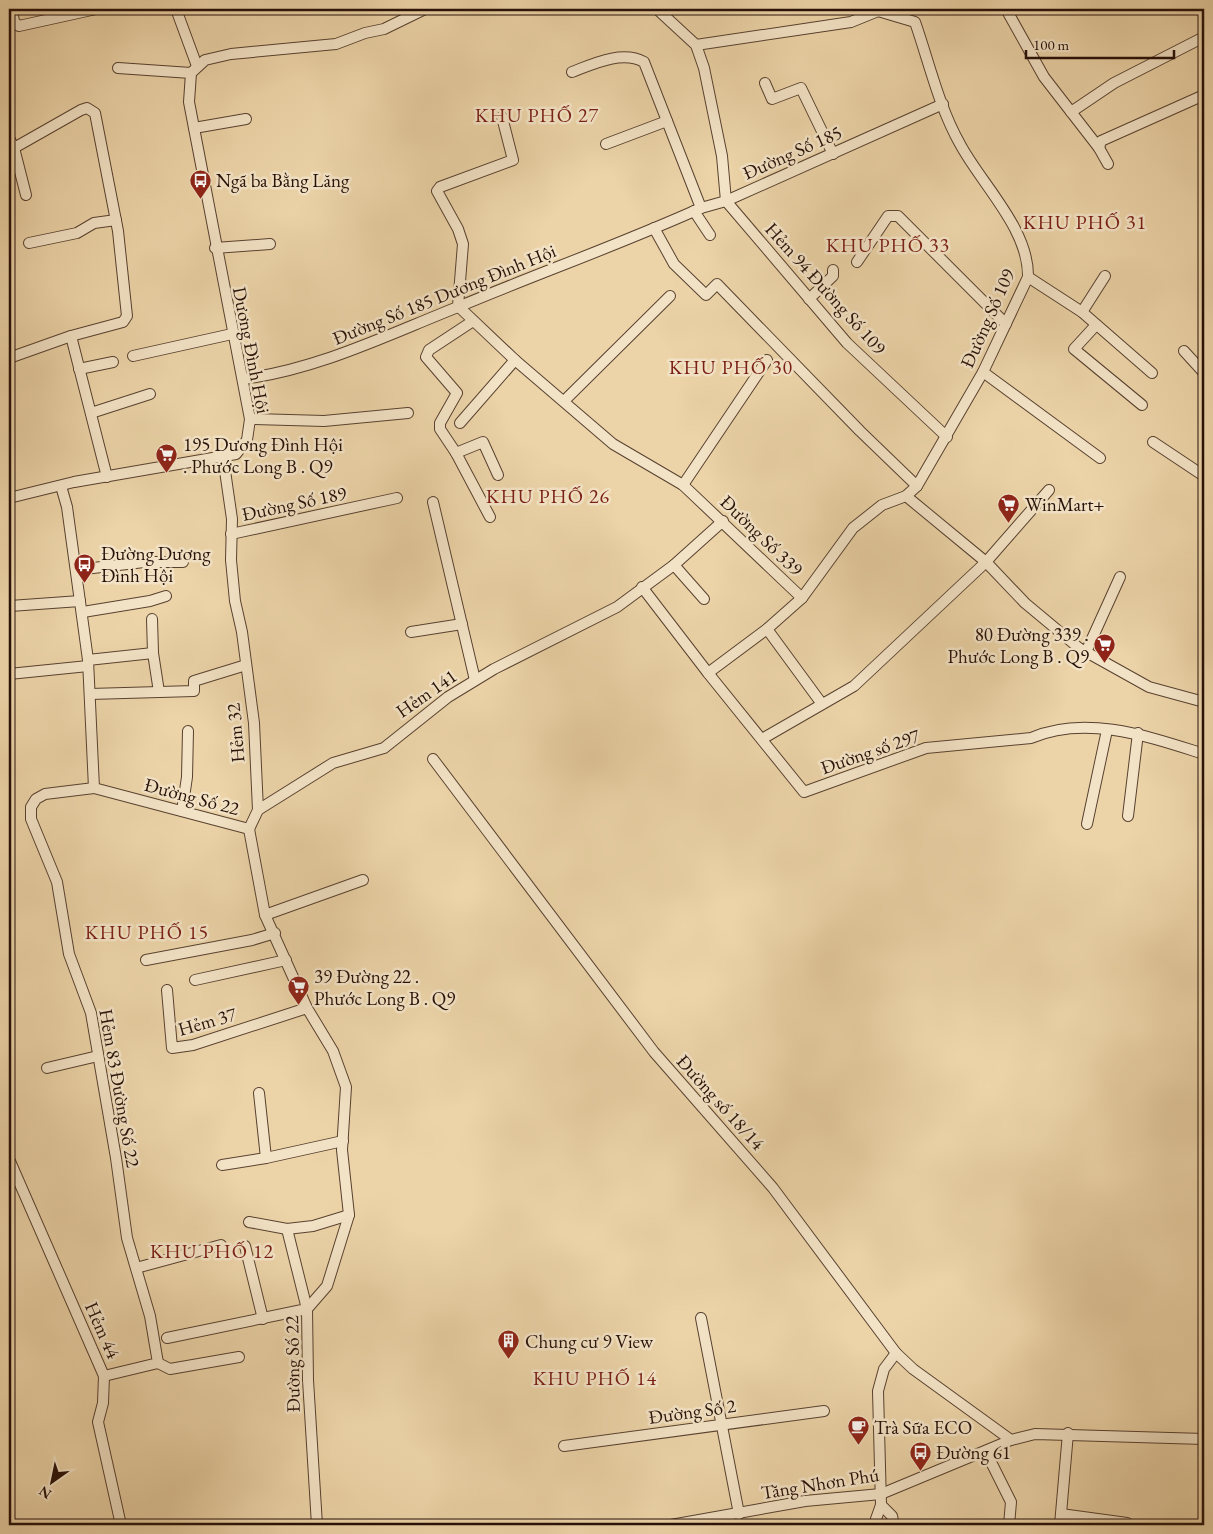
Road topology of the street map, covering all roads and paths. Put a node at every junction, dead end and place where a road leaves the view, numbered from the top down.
1 (12, 9) edge
2 (96, 9) edge
3 (176, 9) edge
4 (425, 9) edge
5 (657, 9) edge
6 (1006, 9) edge
7 (877, 10) edge
8 (1204, 37) edge
9 (696, 45) junction
10 (118, 68) dead end
11 (194, 70) junction
12 (572, 72) dead end
13 (765, 83) dead end
14 (1204, 95) edge
15 (943, 104) junction
16 (1071, 112) junction
17 (502, 117) dead end
18 (246, 120) dead end
19 (667, 122) junction
20 (194, 128) junction
21 (9, 138) edge
22 (606, 144) dead end
23 (14, 148) junction
24 (1099, 148) junction
25 (833, 154) junction
26 (1108, 164) dead end
27 (26, 194) dead end
28 (726, 201) junction
29 (697, 210) junction
30 (116, 220) junction
31 (654, 228) junction
32 (710, 235) dead end
33 (29, 243) dead end
34 (270, 244) dead end
35 (215, 248) junction
36 (857, 262) dead end
37 (833, 270) dead end
38 (1105, 276) dead end
39 (1028, 277) junction
40 (670, 296) dead end
41 (809, 299) junction
42 (458, 306) junction
43 (1082, 312) junction
44 (472, 321) junction
45 (1006, 324) junction
46 (1096, 325) junction
47 (232, 334) junction
48 (71, 336) junction
49 (1184, 350) dead end
50 (133, 356) dead end
51 (9, 358) edge
52 (516, 360) junction
53 (767, 360) dead end
54 (113, 362) dead end
55 (79, 369) junction
56 (983, 372) junction
57 (1152, 373) dead end
58 (1204, 374) edge
59 (242, 379) junction
60 (150, 394) dead end
61 (564, 401) junction
62 (1142, 405) dead end
63 (91, 413) junction
64 (408, 413) dead end
65 (250, 419) junction
66 (460, 423) dead end
67 (947, 436) junction
68 (1153, 442) dead end
69 (456, 453) junction
70 (223, 457) junction
71 (1100, 458) dead end
72 (498, 475) dead end
73 (1204, 476) edge
74 (108, 477) junction
75 (683, 485) junction
76 (61, 486) junction
77 (918, 486) junction
78 (1049, 490) dead end
79 (906, 496) junction
80 (9, 498) edge
81 (397, 498) dead end
82 (433, 502) dead end
83 (490, 517) dead end
84 (723, 521) junction
85 (231, 534) junction
86 (183, 562) dead end
87 (986, 562) junction
88 (674, 565) junction
89 (76, 570) junction
90 (1120, 576) dead end
91 (642, 587) junction
92 (166, 596) dead end
93 (802, 598) junction
94 (704, 599) dead end
95 (80, 601) junction
96 (10, 606) edge
97 (83, 612) junction
98 (152, 619) dead end
99 (462, 624) junction
100 (767, 629) junction
101 (242, 632) joint
102 (411, 632) dead end
103 (1086, 652) junction
104 (153, 653) junction
105 (88, 663) junction
106 (246, 665) junction
107 (708, 673) junction
108 (9, 674) edge
109 (476, 680) junction
110 (159, 692) junction
111 (90, 694) junction
112 (1204, 702) edge
113 (822, 704) junction
114 (1107, 730) junction
115 (188, 731) dead end
116 (1138, 733) junction
117 (762, 739) junction
118 (1204, 754) edge
119 (433, 759) dead end
120 (94, 788) junction
121 (258, 810) junction
122 (182, 811) junction
123 (1128, 816) dead end
124 (1087, 824) dead end
125 (249, 829) junction
126 (363, 880) dead end
127 (265, 915) junction
128 (274, 933) junction
129 (146, 960) dead end
130 (286, 960) junction
131 (195, 980) dead end
132 (166, 990) dead end
133 (307, 1008) junction
134 (98, 1056) junction
135 (47, 1068) dead end
136 (259, 1093) dead end
137 (343, 1141) junction
138 (266, 1158) junction
139 (9, 1159) edge
140 (222, 1165) dead end
141 (349, 1215) junction
142 (249, 1222) dead end
143 (287, 1229) junction
144 (221, 1245) dead end
145 (245, 1246) dead end
146 (136, 1268) junction
147 (307, 1309) junction
148 (263, 1318) junction
149 (700, 1318) dead end
150 (167, 1338) dead end
151 (896, 1353) junction
152 (239, 1357) dead end
153 (158, 1363) junction
154 (104, 1376) junction
155 (824, 1411) dead end
156 (722, 1425) junction
157 (1068, 1433) junction
158 (1204, 1439) edge
159 (1011, 1440) junction
160 (564, 1446) dead end
161 (986, 1452) junction
162 (881, 1494) junction
163 (881, 1505) junction
164 (739, 1514) junction
165 (1061, 1514) junction
166 (1127, 1523) dead end
167 (121, 1525) edge
168 (317, 1525) edge
169 (671, 1525) edge
170 (877, 1525) edge
171 (894, 1525) edge
172 (1009, 1525) edge
173 (1060, 1525) edge

1 - 2 street
3 - 11 street
4 - 11 street
5 - 9 street
6 - 16 street
7 - 9 street
7 - 15 street, Đường Số 109
8 - 16 street
9 - 28 street
10 - 11 street
11 - 20 street
12 - 19 street
13 - 25 street
14 - 24 street
15 - 25 street, Đường Số 185
15 - 39 street, Đường Số 109
16 - 24 street
17 - 42 street
18 - 20 street
19 - 22 street
19 - 29 street
20 - 35 street, Dương Đình Hội
21 - 23 street
23 - 27 street
23 - 30 street
24 - 26 street
25 - 28 street, Đường Số 185
28 - 29 street, Đường Số 185
28 - 41 street, Hẻm 94 Đường Số 109
29 - 31 street, Đường Số 185
29 - 32 street
30 - 33 street
30 - 48 street
31 - 42 street, Đường Số 185 Dương Đình Hội
31 - 77 street
34 - 35 street
35 - 47 street, Dương Đình Hội
36 - 45 street
37 - 41 street
38 - 43 street
39 - 43 street
39 - 45 street, Đường Số 109
40 - 61 street
41 - 67 street, Hẻm 94 Đường Số 109
42 - 44 street, Đường Số 339
42 - 59 street, Đường Số 185 Dương Đình Hội
43 - 46 street
44 - 52 street, Đường Số 339
44 - 69 street
45 - 56 street, Đường Số 109
46 - 57 street
46 - 62 street
47 - 50 street
47 - 59 street, Dương Đình Hội
48 - 51 street
48 - 55 street
49 - 58 street
52 - 61 street, Đường Số 339
52 - 66 street
53 - 75 street
54 - 55 street
55 - 63 street
56 - 67 street, Đường Số 109
56 - 71 street
59 - 65 street, Dương Đình Hội
60 - 63 street
61 - 75 street, Đường Số 339
63 - 74 street
64 - 65 street
65 - 70 street, Dương Đình Hội
67 - 77 street, Đường Số 109
68 - 73 street
69 - 72 street
69 - 83 street
70 - 74 street, Dương Đình Hội
70 - 85 street, Đường Số 189
74 - 76 street, Dương Đình Hội
75 - 84 street, Đường Số 339
76 - 80 street, Dương Đình Hội
76 - 89 street
77 - 79 street, Đường Số 109
78 - 87 street
79 - 87 street
79 - 93 street, Đường Số 339
81 - 85 street, Đường Số 189
82 - 99 street
84 - 88 street, Hẻm 141
84 - 93 street, Đường Số 339
85 - 101 street, Đường Số 189
86 - 89 street
87 - 103 street
87 - 113 street
88 - 91 street, Hẻm 141
88 - 94 street
89 - 95 street
90 - 103 street
91 - 107 street, Đường số 297
91 - 109 street, Hẻm 141
92 - 97 street
93 - 100 street
95 - 96 street
95 - 97 street
97 - 105 street
98 - 104 street
99 - 102 street
99 - 109 street
100 - 107 street
100 - 113 street
101 - 106 street, Hẻm 32
103 - 112 street
104 - 105 street
104 - 110 street
105 - 108 street
105 - 111 street
106 - 110 street
106 - 121 street, Hẻm 32
107 - 117 street, Đường số 297
109 - 121 street, Hẻm 141
110 - 111 street
111 - 120 street
113 - 117 street
114 - 116 street, Đường số 297
114 - 117 street, Đường số 297
114 - 124 street
115 - 122 street
116 - 118 street, Đường số 297
116 - 123 street
119 - 151 street, Đường số 18/14
120 - 122 street, Đường Số 22
120 - 134 street, Hẻm 83 Đường Số 22
121 - 125 street, Hẻm 32
122 - 125 street, Đường Số 22
125 - 127 street, Đường Số 22
126 - 127 street
127 - 128 street, Đường Số 22
128 - 129 street
128 - 130 street, Đường Số 22
130 - 131 street
130 - 133 street, Đường Số 22
132 - 133 street, Hẻm 37
133 - 137 street, Đường Số 22
134 - 135 street
134 - 146 street, Hẻm 83 Đường Số 22
136 - 138 street
137 - 138 street
137 - 141 street, Đường Số 22
138 - 140 street
139 - 154 street, Hẻm 44
141 - 143 street
141 - 147 street, Đường Số 22
142 - 143 street
143 - 147 street
144 - 146 street
145 - 148 street
146 - 153 street, Hẻm 83 Đường Số 22
147 - 148 street
147 - 168 street, Đường Số 22
148 - 150 street
149 - 156 street
151 - 159 street, Đường số 18/14
151 - 162 street
152 - 153 street
153 - 154 street
154 - 167 street, Hẻm 44
155 - 156 street, Đường Số 2
156 - 160 street, Đường Số 2
156 - 164 street
157 - 158 street, Tăng Nhơn Phú
157 - 159 street, Tăng Nhơn Phú
157 - 165 street
159 - 161 street, Tăng Nhơn Phú
161 - 162 street, Tăng Nhơn Phú
161 - 172 street
162 - 163 street
162 - 164 street, Tăng Nhơn Phú
163 - 170 street
163 - 171 street
164 - 169 street, Tăng Nhơn Phú
165 - 166 street
165 - 173 street

